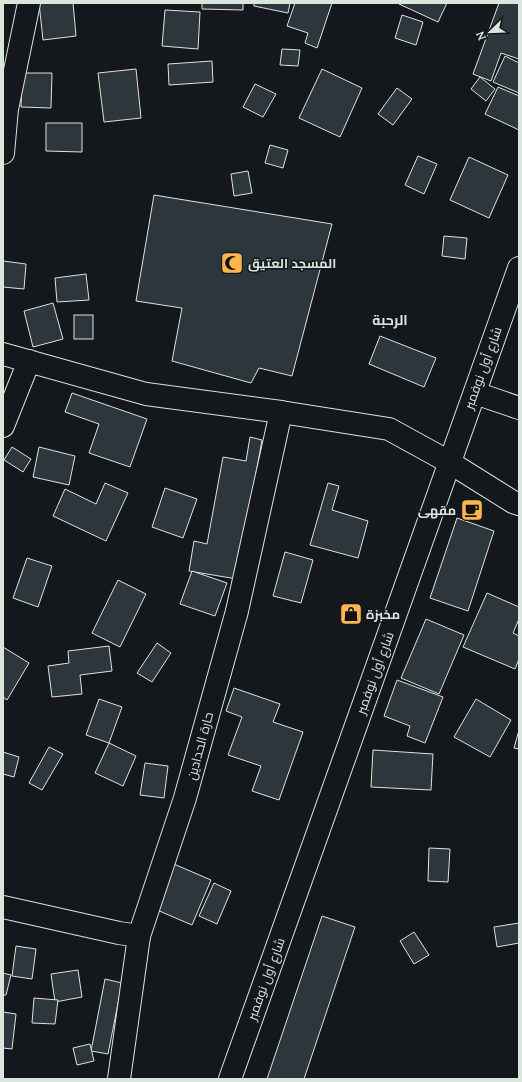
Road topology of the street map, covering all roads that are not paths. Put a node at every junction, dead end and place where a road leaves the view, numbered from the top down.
1 (29, 3) edge
2 (3, 153) edge
3 (518, 271) edge
4 (3, 354) edge
5 (29, 361) junction
6 (475, 393) junction
7 (519, 408) edge
8 (281, 412) junction
9 (3, 426) edge
10 (449, 462) junction
11 (519, 504) edge
12 (3, 907) edge
13 (139, 936) junction
14 (120, 1079) edge
15 (230, 1079) edge

1 - 2 street
3 - 6 street, شارع أول نوفمبر
4 - 5 street
5 - 8 street
5 - 9 street
6 - 7 street
6 - 10 street, شارع أول نوفمبر
8 - 10 street
8 - 13 street, حارة الحدادين
10 - 11 street
10 - 15 street, شارع أول نوفمبر
12 - 13 street
13 - 14 street, حارة الحدادين

